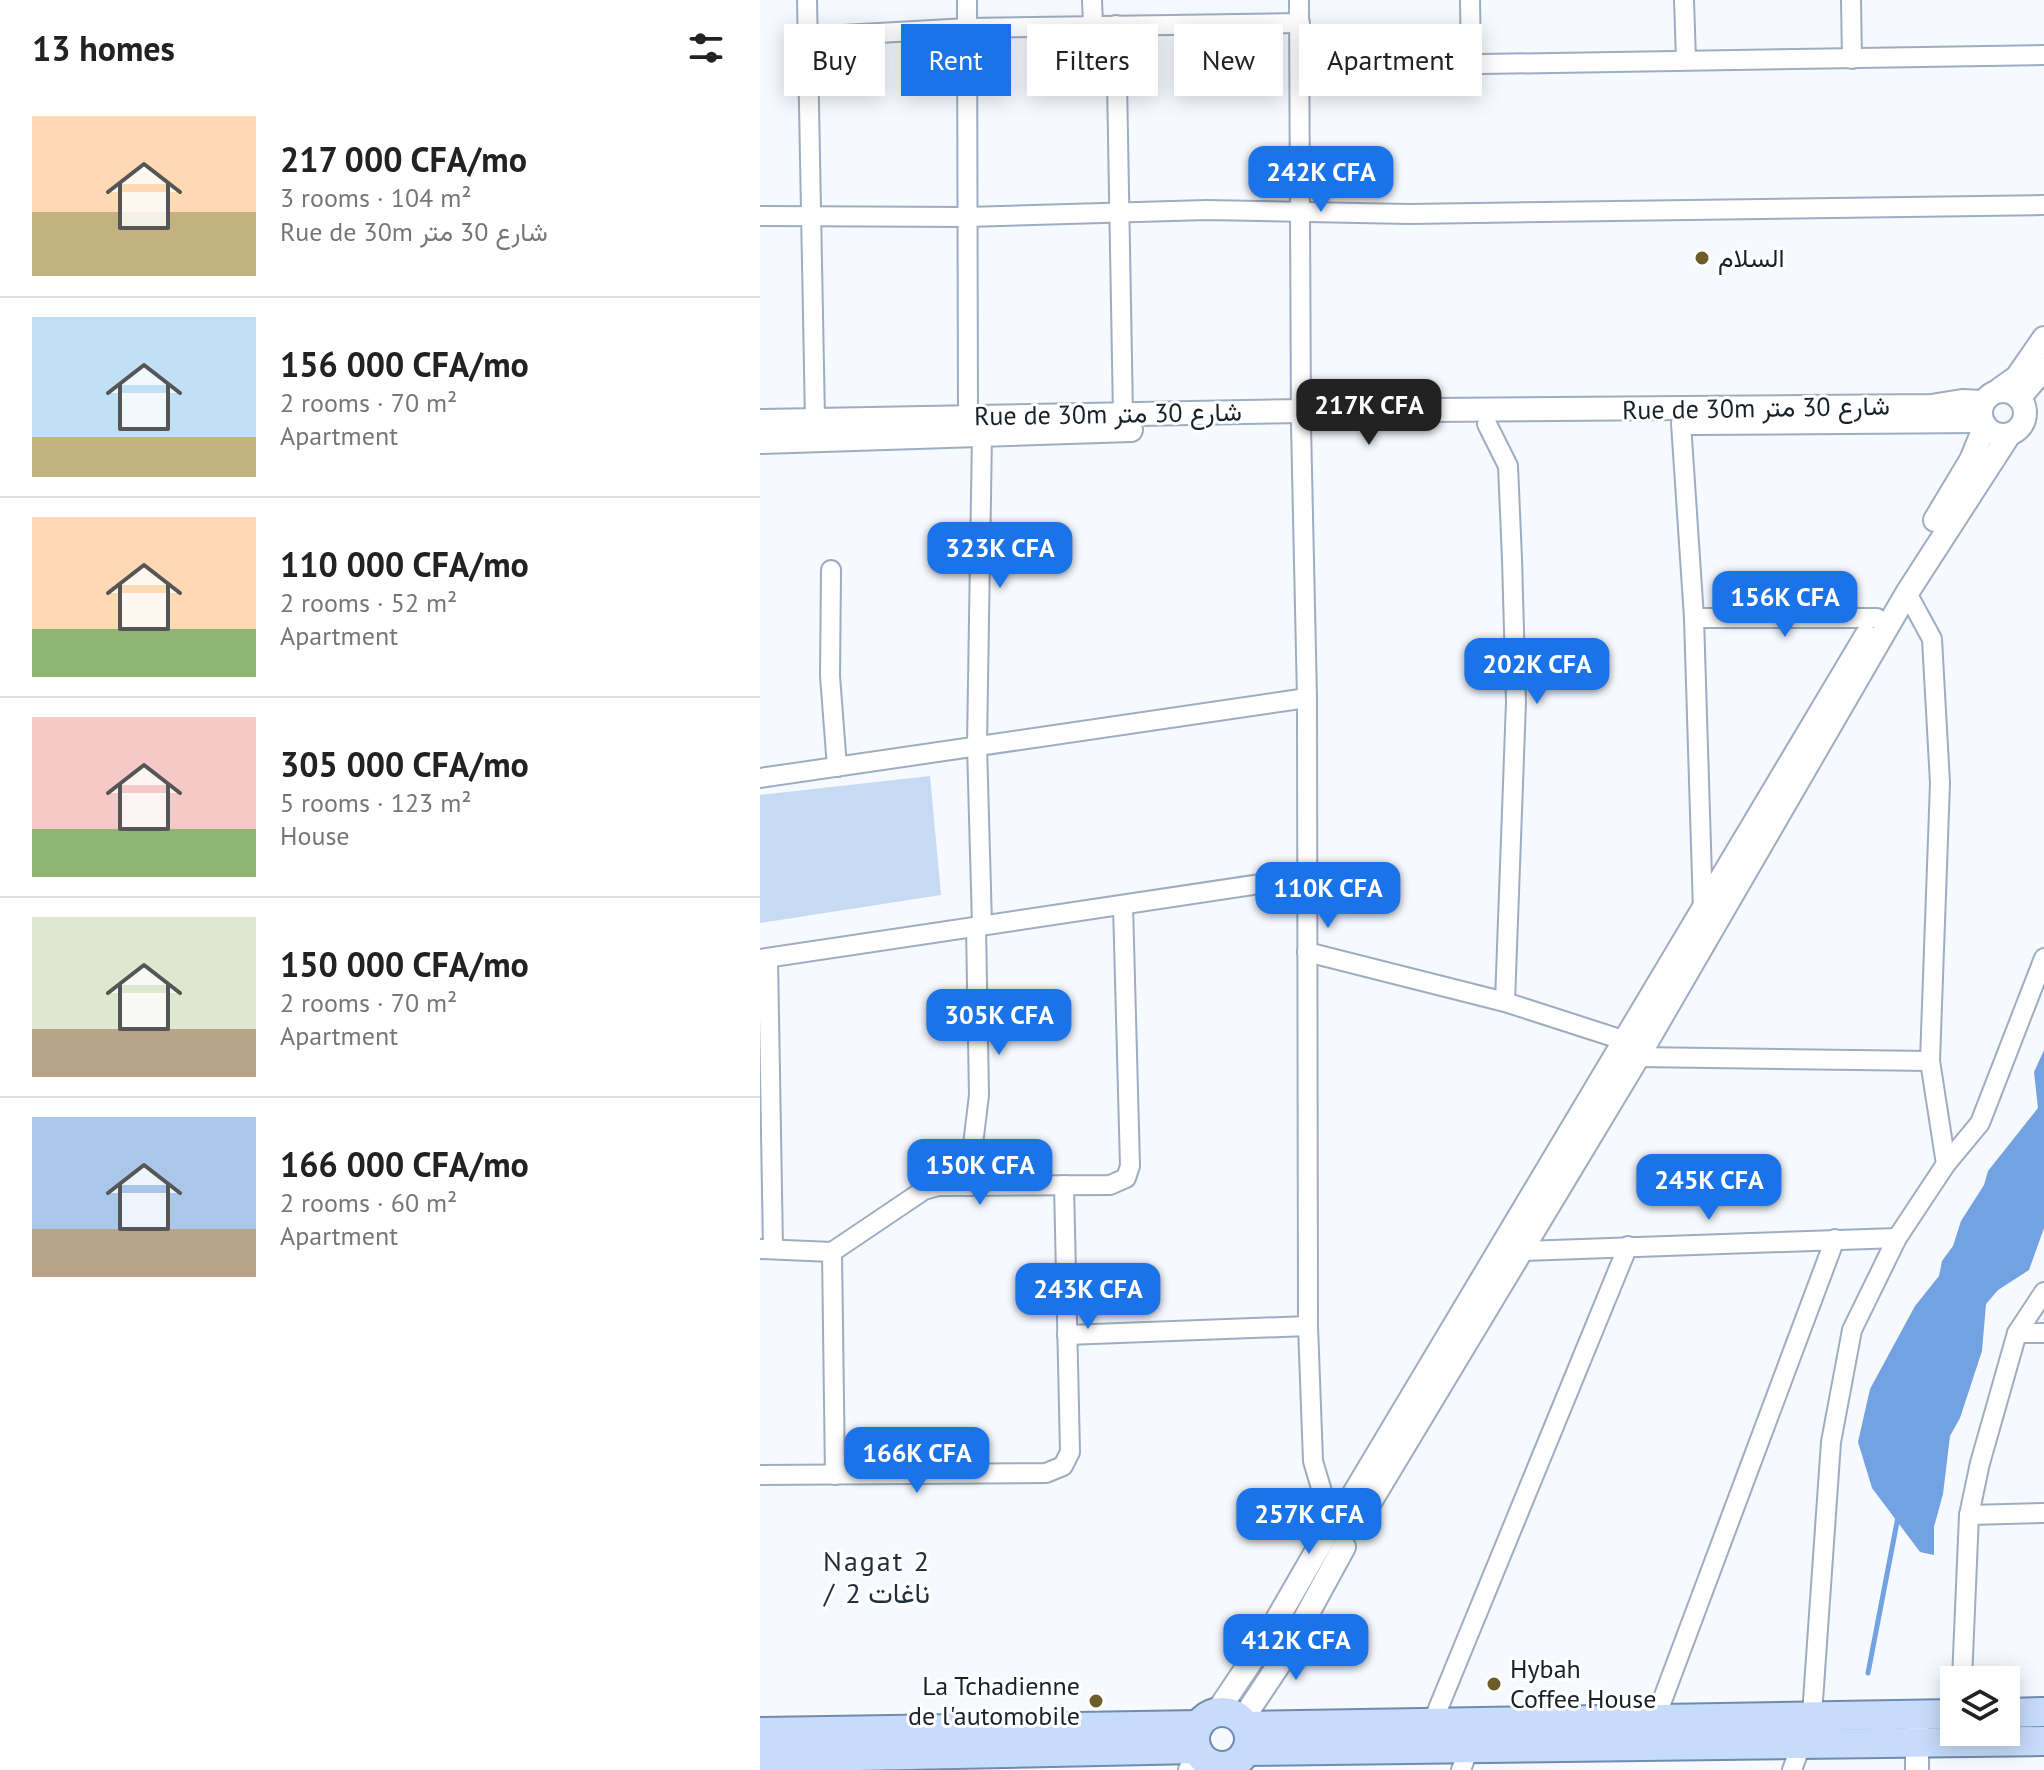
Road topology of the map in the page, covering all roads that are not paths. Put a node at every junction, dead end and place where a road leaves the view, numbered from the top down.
1 (807, 0) edge
2 (967, 0) edge
3 (1092, 0) edge
4 (1299, 0) edge
5 (1470, 0) edge
6 (1684, 0) edge
7 (1851, 0) edge
8 (1300, 23) joint
9 (807, 24) edge
10 (968, 24) edge
11 (1093, 24) edge
12 (1470, 24) edge
13 (1158, 25) edge
14 (2044, 55) edge
15 (1852, 59) junction
16 (1686, 60) junction
17 (1482, 64) edge
18 (809, 96) edge
19 (968, 96) edge
20 (1117, 96) edge
21 (1300, 96) edge
22 (2044, 205) edge
23 (1300, 211) junction
24 (1118, 212) junction
25 (760, 216) edge
26 (813, 216) junction
27 (967, 217) junction
28 (2044, 338) edge
29 (2044, 369) edge
30 (2044, 401) edge
31 (2007, 412) edge
32 (1123, 415) junction
33 (1302, 418) junction
34 (815, 420) junction
35 (760, 421) edge
36 (1681, 423) junction
37 (1487, 424) junction
38 (975, 425) junction
39 (760, 442) edge
40 (831, 570) dead end
41 (1907, 593) junction
42 (1694, 618) junction
43 (1877, 618) junction
44 (1307, 698) junction
45 (977, 745) junction
46 (837, 767) junction
47 (760, 778) edge
48 (1307, 877) junction
49 (1123, 905) junction
50 (1703, 911) junction
51 (979, 926) junction
52 (1307, 952) junction
53 (764, 958) edge
54 (2044, 958) edge
55 (1505, 1002) junction
56 (1632, 1049) junction
57 (1930, 1061) junction
58 (1946, 1164) junction
59 (1064, 1185) junction
60 (968, 1186) junction
61 (1897, 1238) junction
62 (1835, 1239) junction
63 (1628, 1246) junction
64 (766, 1249) edge
65 (1522, 1251) junction
66 (832, 1252) junction
67 (2044, 1292) edge
68 (1308, 1326) junction
69 (2017, 1333) junction
70 (2044, 1333) edge
71 (1067, 1335) junction
72 (760, 1475) edge
73 (835, 1475) junction
74 (2044, 1513) edge
75 (1969, 1515) junction
76 (1343, 1517) junction
77 (1334, 1542) junction
78 (1963, 1666) edge
79 (2044, 1712) edge
80 (2020, 1713) edge
81 (1812, 1715) junction
82 (1656, 1717) junction
83 (1940, 1719) edge
84 (1433, 1721) junction
85 (1917, 1728) junction
86 (760, 1732) edge
87 (2044, 1741) edge
88 (1220, 1744) edge
89 (1803, 1744) junction
90 (760, 1758) edge
91 (1465, 1759) edge
92 (1792, 1770) edge
93 (1917, 1770) edge

1 - 9 street
2 - 10 street
3 - 11 street
4 - 8 street
5 - 12 street
6 - 16 street
7 - 15 street
8 - 13 street
14 - 15 street
15 - 16 street
16 - 17 street
18 - 26 street
19 - 27 street
20 - 24 street
21 - 23 street
22 - 23 street
23 - 24 street
23 - 33 street
24 - 27 street
24 - 32 street
25 - 26 street
26 - 27 street
26 - 34 street
27 - 38 street
28 - 31 street
29 - 31 street
30 - 31 street, Rue de 30m شارع 30 متر
31 - 33 street, Rue de 30m شارع 30 متر
31 - 36 street, Rue de 30m شارع 30 متر
31 - 41 street
31 - 43 street
32 - 33 street, Rue de 30m شارع 30 متر
32 - 38 street, Rue de 30m شارع 30 متر
33 - 37 street, Rue de 30m شارع 30 متر
33 - 38 street, Rue de 30m شارع 30 متر
33 - 44 street
34 - 35 street, Rue de 30m شارع 30 متر
34 - 38 street, Rue de 30m شارع 30 متر
36 - 37 street, Rue de 30m شارع 30 متر
36 - 42 street
37 - 55 street
38 - 39 street, Rue de 30m شارع 30 متر
38 - 45 street
40 - 46 street
41 - 56 street
41 - 57 street
42 - 43 street
42 - 50 street
43 - 50 street
44 - 45 street
44 - 48 street
45 - 46 street
45 - 51 street
46 - 47 street
48 - 49 street
48 - 52 street
49 - 51 street
49 - 59 street
50 - 56 street
51 - 53 street
51 - 60 street
52 - 55 street
52 - 68 street
53 - 64 street
54 - 58 street
55 - 56 street
56 - 57 street
56 - 65 street
56 - 76 street
57 - 58 street
58 - 61 street
59 - 60 street
59 - 71 street
60 - 66 street
61 - 62 street
61 - 81 street
62 - 63 street
62 - 82 street
63 - 65 street
63 - 84 street
64 - 66 street
65 - 76 street
66 - 73 street
67 - 69 street
68 - 71 street
68 - 76 street
69 - 70 street
69 - 75 street
71 - 73 street
72 - 73 street
74 - 75 street
75 - 78 street
76 - 77 street
76 - 77 street
77 - 88 street
79 - 80 main road
81 - 82 main road
81 - 85 main road
81 - 89 street
82 - 84 main road
83 - 85 main road
84 - 88 main road
85 - 87 main road
85 - 89 main road
85 - 93 street
86 - 88 main road
88 - 90 main road
88 - 91 main road
89 - 91 main road
89 - 92 street

